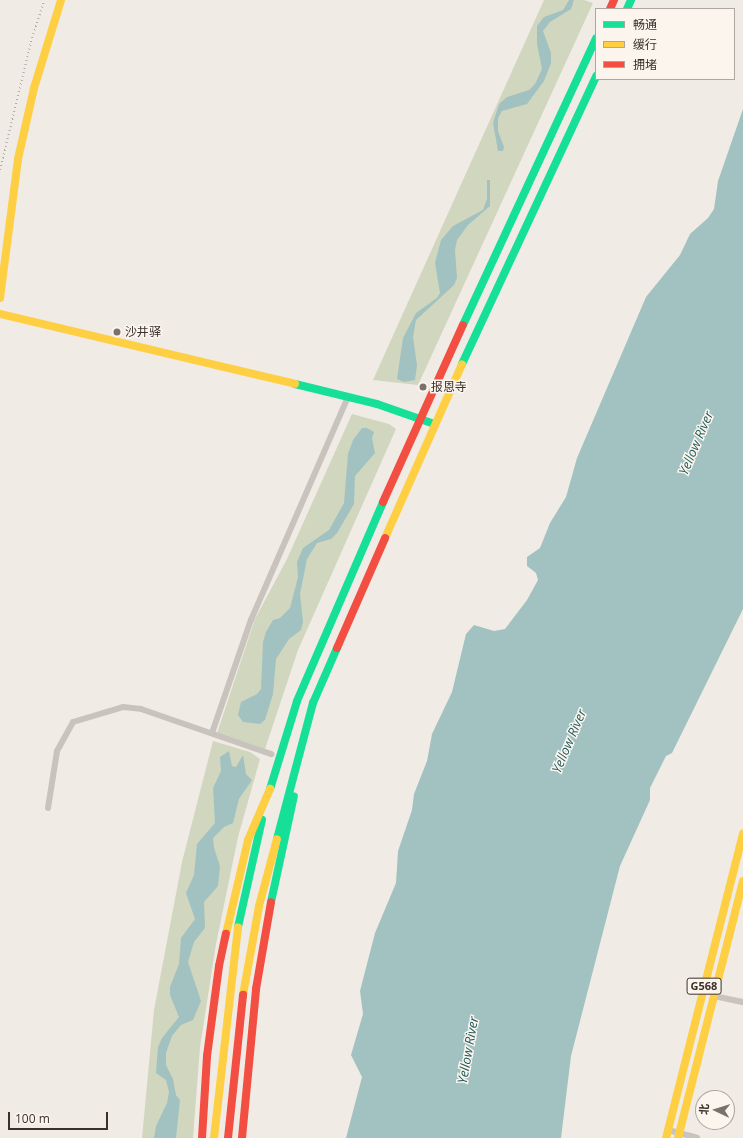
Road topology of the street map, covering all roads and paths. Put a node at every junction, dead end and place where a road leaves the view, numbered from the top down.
1 (60, 0) edge
2 (595, 40) edge
3 (595, 78) edge
4 (0, 298) edge
5 (0, 314) edge
6 (348, 397) junction
7 (420, 418) junction
8 (434, 424) junction
9 (212, 733) junction
10 (271, 754) dead end
11 (297, 760) junction
12 (266, 801) junction
13 (48, 808) dead end
14 (743, 834) edge
15 (743, 881) edge
16 (714, 996) junction
17 (743, 1002) edge
18 (667, 1134) edge
19 (678, 1136) edge
20 (202, 1138) edge
21 (214, 1138) edge
22 (228, 1138) edge
23 (242, 1138) edge
24 (697, 1138) edge

1 - 4 main road
2 - 7 main road
3 - 8 main road
5 - 6 main road
6 - 7 main road
6 - 9 street
7 - 8 main road
7 - 12 main road
8 - 11 main road
9 - 10 street
9 - 13 street
11 - 22 main road
11 - 23 main road
12 - 20 main road
12 - 21 main road
14 - 18 main road, G568
15 - 16 main road, G568
16 - 17 street
16 - 19 main road, G568
18 - 19 street
19 - 24 street

